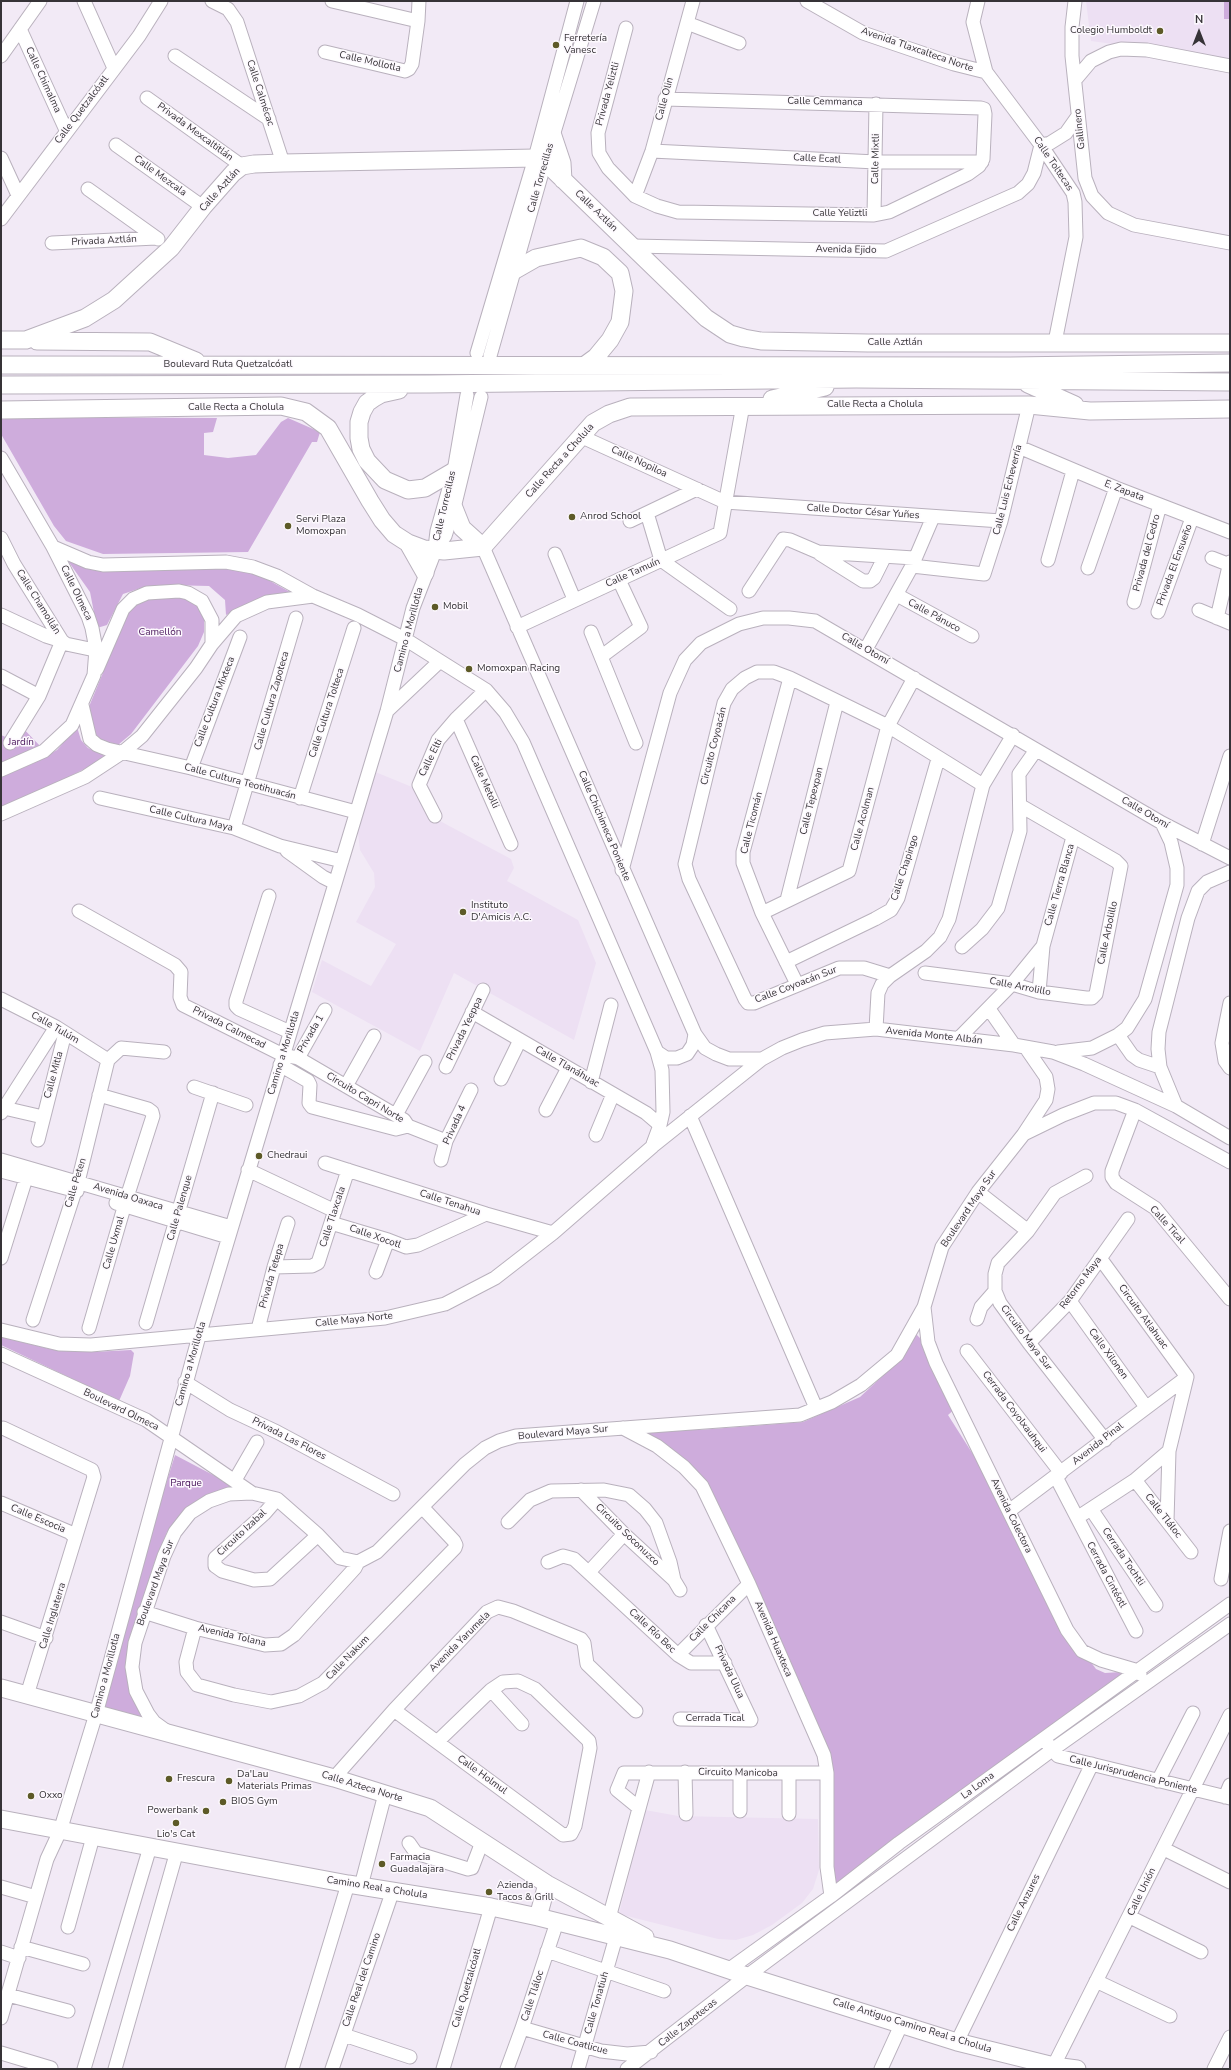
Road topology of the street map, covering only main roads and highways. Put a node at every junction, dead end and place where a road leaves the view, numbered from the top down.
1 (553, 136) road end
2 (563, 180) junction
3 (515, 270) road end
4 (1, 340) edge
5 (26, 340) junction
6 (868, 343) junction
7 (1199, 343) junction
8 (1230, 343) edge
9 (1230, 363) edge
10 (204, 364) junction
11 (1114, 364) junction
12 (1, 365) edge
13 (585, 365) junction
14 (1010, 366) junction
15 (856, 379) junction
16 (1020, 381) junction
17 (1230, 382) edge
18 (429, 384) junction
19 (1, 385) edge
20 (57, 385) junction
21 (743, 405) junction
22 (204, 408) junction
23 (1230, 409) edge
24 (1, 410) edge
25 (1090, 411) junction
26 (454, 471) road end
27 (454, 508) road end
28 (408, 542) junction
29 (483, 547) junction
30 (425, 573) road end
31 (1, 1688) edge
32 (1, 1819) edge
33 (547, 1884) junction
34 (538, 1917) junction
35 (670, 1950) junction
36 (747, 1976) joint
37 (1053, 2067) edge
38 (1077, 2069) edge

1 - 2 main road
2 - 5 main road, Calle Aztlán
2 - 6 main road, Calle Aztlán
3 - 13 main road
4 - 5 main road, Calle Aztlán
5 - 10 main road
6 - 7 main road, Calle Aztlán
6 - 14 main road
7 - 8 main road, Calle Aztlán
7 - 11 main road
9 - 11 main road
10 - 12 main road, Boulevard Ruta Quetzalcóatl
10 - 13 main road, Boulevard Ruta Quetzalcóatl
11 - 14 main road
13 - 14 main road
15 - 16 main road
15 - 18 main road
15 - 21 main road
16 - 17 main road
16 - 25 main road
18 - 20 main road
18 - 26 main road
19 - 20 main road
20 - 22 main road
21 - 25 main road, Calle Recta a Cholula
21 - 29 main road, Calle Recta a Cholula
22 - 24 main road, Calle Recta a Cholula
22 - 28 main road, Calle Recta a Cholula
23 - 25 main road, Calle Recta a Cholula
27 - 29 main road
28 - 29 main road, Calle Recta a Cholula
28 - 30 main road
31 - 33 main road, Calle Azteca Norte
32 - 34 main road, Camino Real a Cholula
33 - 34 main road
33 - 35 main road, Calle Azteca Norte
34 - 35 main road, Camino Real a Cholula
35 - 36 main road, Camino Real a Cholula
36 - 37 main road, Calle Antiguo Camino Real a Cholula
37 - 38 main road, Calle Antiguo Camino Real a Cholula

